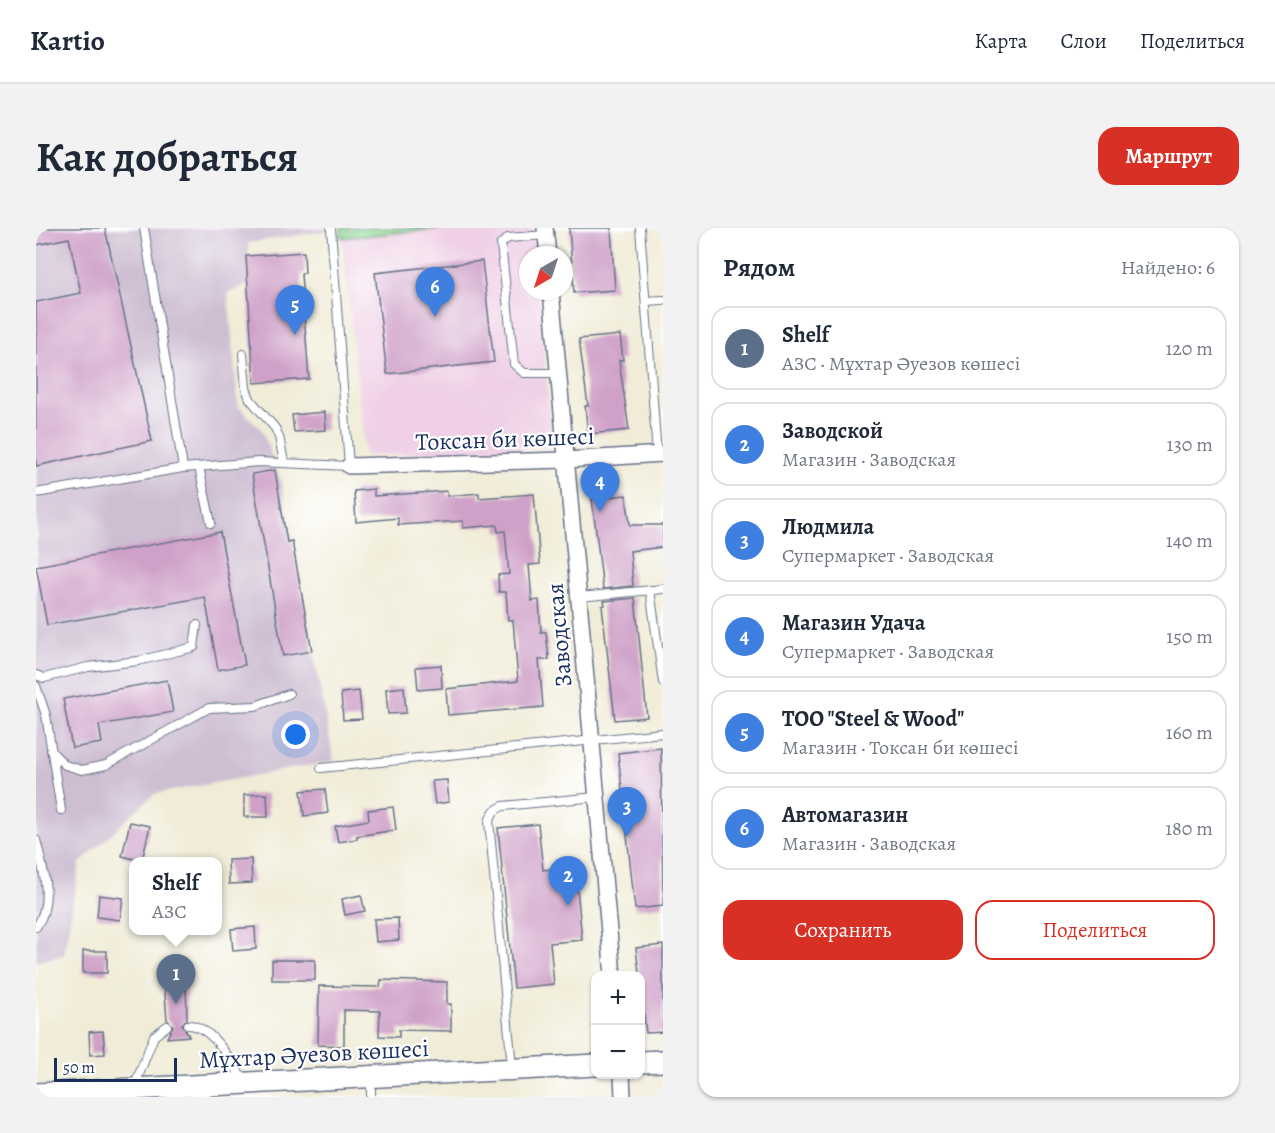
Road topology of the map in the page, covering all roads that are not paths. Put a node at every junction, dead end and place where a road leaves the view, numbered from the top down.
1 (144, 228) edge
2 (331, 228) edge
3 (640, 228) edge
4 (546, 231) edge
5 (547, 246) edge
6 (552, 300) edge
7 (663, 300) edge
8 (646, 301) junction
9 (243, 354) dead end
10 (558, 373) junction
11 (660, 454) edge
12 (566, 460) junction
13 (284, 462) junction
14 (349, 466) junction
15 (199, 467) junction
16 (183, 468) junction
17 (36, 493) edge
18 (211, 523) dead end
19 (663, 589) edge
20 (650, 590) junction
21 (579, 597) junction
22 (197, 625) dead end
23 (36, 675) edge
24 (663, 682) edge
25 (36, 686) edge
26 (289, 694) dead end
27 (663, 733) edge
28 (592, 740) junction
29 (51, 751) junction
30 (321, 768) dead end
31 (596, 797) junction
32 (61, 810) dead end
33 (36, 840) edge
34 (36, 927) edge
35 (614, 971) edge
36 (188, 1025) dead end
37 (167, 1026) dead end
38 (663, 1061) edge
39 (645, 1062) edge
40 (591, 1065) edge
41 (512, 1069) junction
42 (371, 1075) junction
43 (622, 1079) edge
44 (245, 1084) junction
45 (146, 1091) edge
46 (36, 1094) edge
47 (371, 1097) edge
48 (623, 1097) edge

1 - 16 lane
2 - 14 lane
3 - 8 lane
4 - 5 street
4 - 10 lane
6 - 10 street, Заводская
7 - 8 lane
8 - 11 lane
9 - 13 lane
10 - 12 street, Заводская
11 - 12 street, Токсан би көшесі
12 - 14 street, Токсан би көшесі
12 - 21 street, Заводская
13 - 14 lane
13 - 15 lane
15 - 16 lane
15 - 18 lane
16 - 17 lane
19 - 20 lane
20 - 21 lane
20 - 24 lane
21 - 28 street, Заводская
22 - 23 lane
25 - 29 lane
26 - 29 lane
27 - 28 lane
28 - 30 lane
28 - 31 street, Заводская
29 - 32 lane
31 - 35 street, Заводская
31 - 41 lane
33 - 34 lane
36 - 44 lane
37 - 45 lane
38 - 39 street
40 - 41 street, Мұхтар Әуезов көшесі
41 - 42 street, Мұхтар Әуезов көшесі
42 - 44 street, Мұхтар Әуезов көшесі
42 - 47 lane
43 - 48 street
44 - 45 street, Мұхтар Әуезов көшесі
45 - 46 street, Мұхтар Әуезов көшесі

